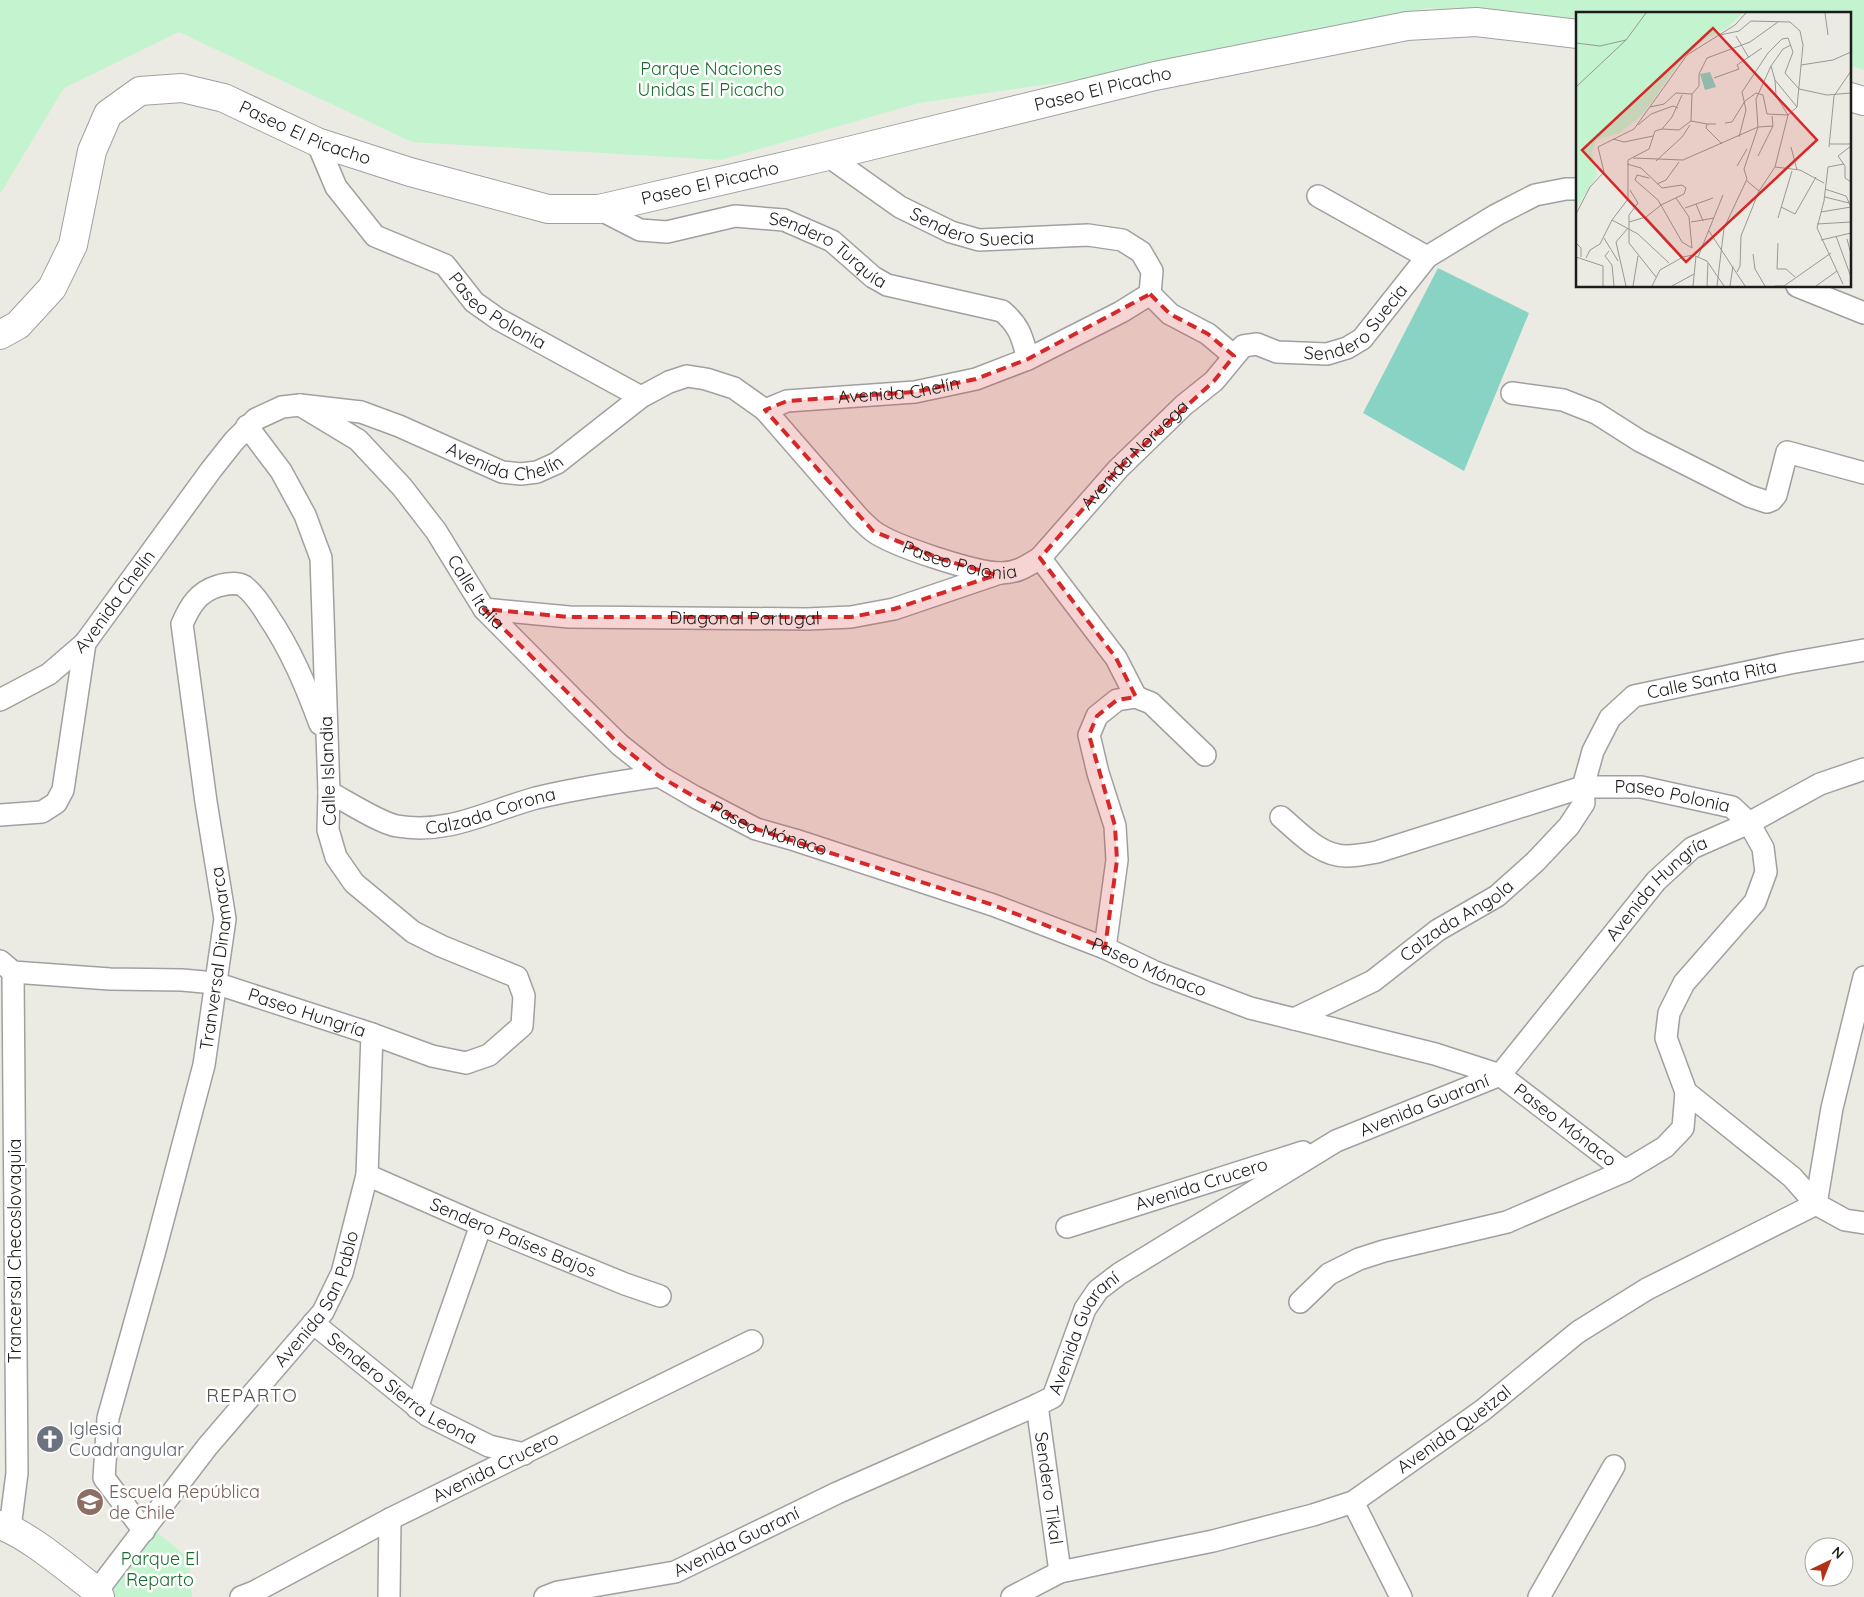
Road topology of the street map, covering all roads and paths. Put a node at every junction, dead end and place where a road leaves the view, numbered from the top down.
1 (1576, 34) edge
2 (317, 142) junction
3 (828, 156) junction
4 (1576, 189) edge
5 (1318, 196) dead end
6 (599, 209) junction
7 (1427, 257) junction
8 (1802, 288) edge
9 (1150, 294) junction
10 (1864, 313) edge
11 (0, 335) edge
12 (1234, 356) junction
13 (1028, 359) junction
14 (1512, 393) dead end
15 (641, 397) junction
16 (300, 405) junction
17 (765, 410) junction
18 (248, 426) junction
19 (1864, 473) edge
20 (1040, 558) junction
21 (1000, 573) junction
22 (484, 609) junction
23 (85, 643) junction
24 (1864, 650) edge
25 (1136, 697) junction
26 (0, 700) edge
27 (328, 745) junction
28 (1205, 754) dead end
29 (1864, 769) edge
30 (660, 776) junction
31 (1583, 787) junction
32 (329, 792) junction
33 (0, 815) edge
34 (1282, 817) dead end
35 (1748, 823) junction
36 (1105, 948) junction
37 (7, 967) edge
38 (1864, 978) edge
39 (215, 983) junction
40 (1294, 1019) junction
41 (372, 1034) junction
42 (466, 1063) joint
43 (1500, 1075) junction
44 (1686, 1092) junction
45 (1336, 1142) junction
46 (1625, 1171) junction
47 (367, 1175) junction
48 (1816, 1204) junction
49 (1864, 1222) edge
50 (481, 1225) junction
51 (1067, 1227) dead end
52 (660, 1296) dead end
53 (1300, 1302) dead end
54 (313, 1323) junction
55 (752, 1341) dead end
56 (1037, 1406) junction
57 (417, 1408) junction
58 (524, 1454) junction
59 (1614, 1466) dead end
60 (1353, 1502) junction
61 (390, 1518) junction
62 (5, 1527) edge
63 (144, 1531) junction
64 (1060, 1572) junction
65 (99, 1594) edge
66 (241, 1597) edge
67 (389, 1597) edge
68 (545, 1597) edge
69 (1012, 1597) edge
70 (1401, 1597) edge
71 (1538, 1597) edge

1 - 3 street, Paseo El Picacho
2 - 6 street, Paseo El Picacho
2 - 11 street, Paseo El Picacho
2 - 15 street, Paseo Polonia
3 - 6 street, Paseo El Picacho
3 - 9 street, Sendero Suecia
4 - 7 street, Sendero Suecia
5 - 7 street
6 - 13 street, Sendero Turquía
7 - 12 street, Sendero Suecia
8 - 10 street
9 - 12 street
9 - 13 street, Avenida Chelín
12 - 20 street, Avenida Noruega
13 - 17 street, Avenida Chelín
14 - 19 street
15 - 16 street, Avenida Chelín
15 - 17 street, Avenida Chelín
16 - 18 street, Avenida Chelín
16 - 22 street, Calle Italia
17 - 21 street, Paseo Polonia
18 - 23 street, Avenida Chelín
18 - 27 street, Calle Islandia
20 - 21 street, Paseo Polonia
20 - 25 street, Paseo Polonia
21 - 22 street, Diagonal Portugal
22 - 30 street, Calle Italia
23 - 26 street, Avenida Chelín
23 - 33 street
24 - 31 street, Calle Santa Rita
25 - 28 street
25 - 36 street
27 - 32 street, Calle Islandia
27 - 39 street, Tranversal Dinamarca
29 - 35 street, Avenida Hungría
30 - 32 street, Calzada Corona
30 - 36 street, Paseo Mónaco
31 - 34 street, Paseo Polonia
31 - 35 street, Paseo Polonia
31 - 40 street, Calzada Angola
32 - 42 street, Calle Islandia
35 - 43 street, Avenida Hungría
35 - 44 street, Paseo Polonia
36 - 40 street, Paseo Mónaco
37 - 39 street, Paseo Hungría
37 - 62 street, Trancersal Checoslovaquia
38 - 48 street
39 - 41 street, Paseo Hungría
39 - 63 street, Tranversal Dinamarca
40 - 43 street, Paseo Mónaco
41 - 42 street, Paseo Hungría
41 - 47 street, Avenida San Pablo
43 - 45 street, Avenida Guaraní
43 - 46 street, Paseo Mónaco
44 - 46 street
44 - 48 street
45 - 51 street, Avenida Crucero
45 - 56 street, Avenida Guaraní
46 - 53 street
47 - 50 street, Sendero Países Bajos
47 - 54 street, Avenida San Pablo
48 - 49 street
48 - 60 street, Avenida Quetzal
50 - 52 street, Sendero Países Bajos
50 - 57 street
54 - 57 street, Sendero Sierra Leona
54 - 63 street, Avenida San Pablo
55 - 58 street, Avenida Crucero
56 - 64 street, Sendero Tikal
56 - 68 street, Avenida Guaraní
57 - 58 street, Sendero Sierra Leona
58 - 61 street, Avenida Crucero
59 - 71 street
60 - 64 street, Avenida Quetzal
60 - 70 street
61 - 66 street, Avenida Crucero
61 - 67 street
62 - 65 street
63 - 65 street, Avenida San Pablo
64 - 69 street, Avenida Quetzal

